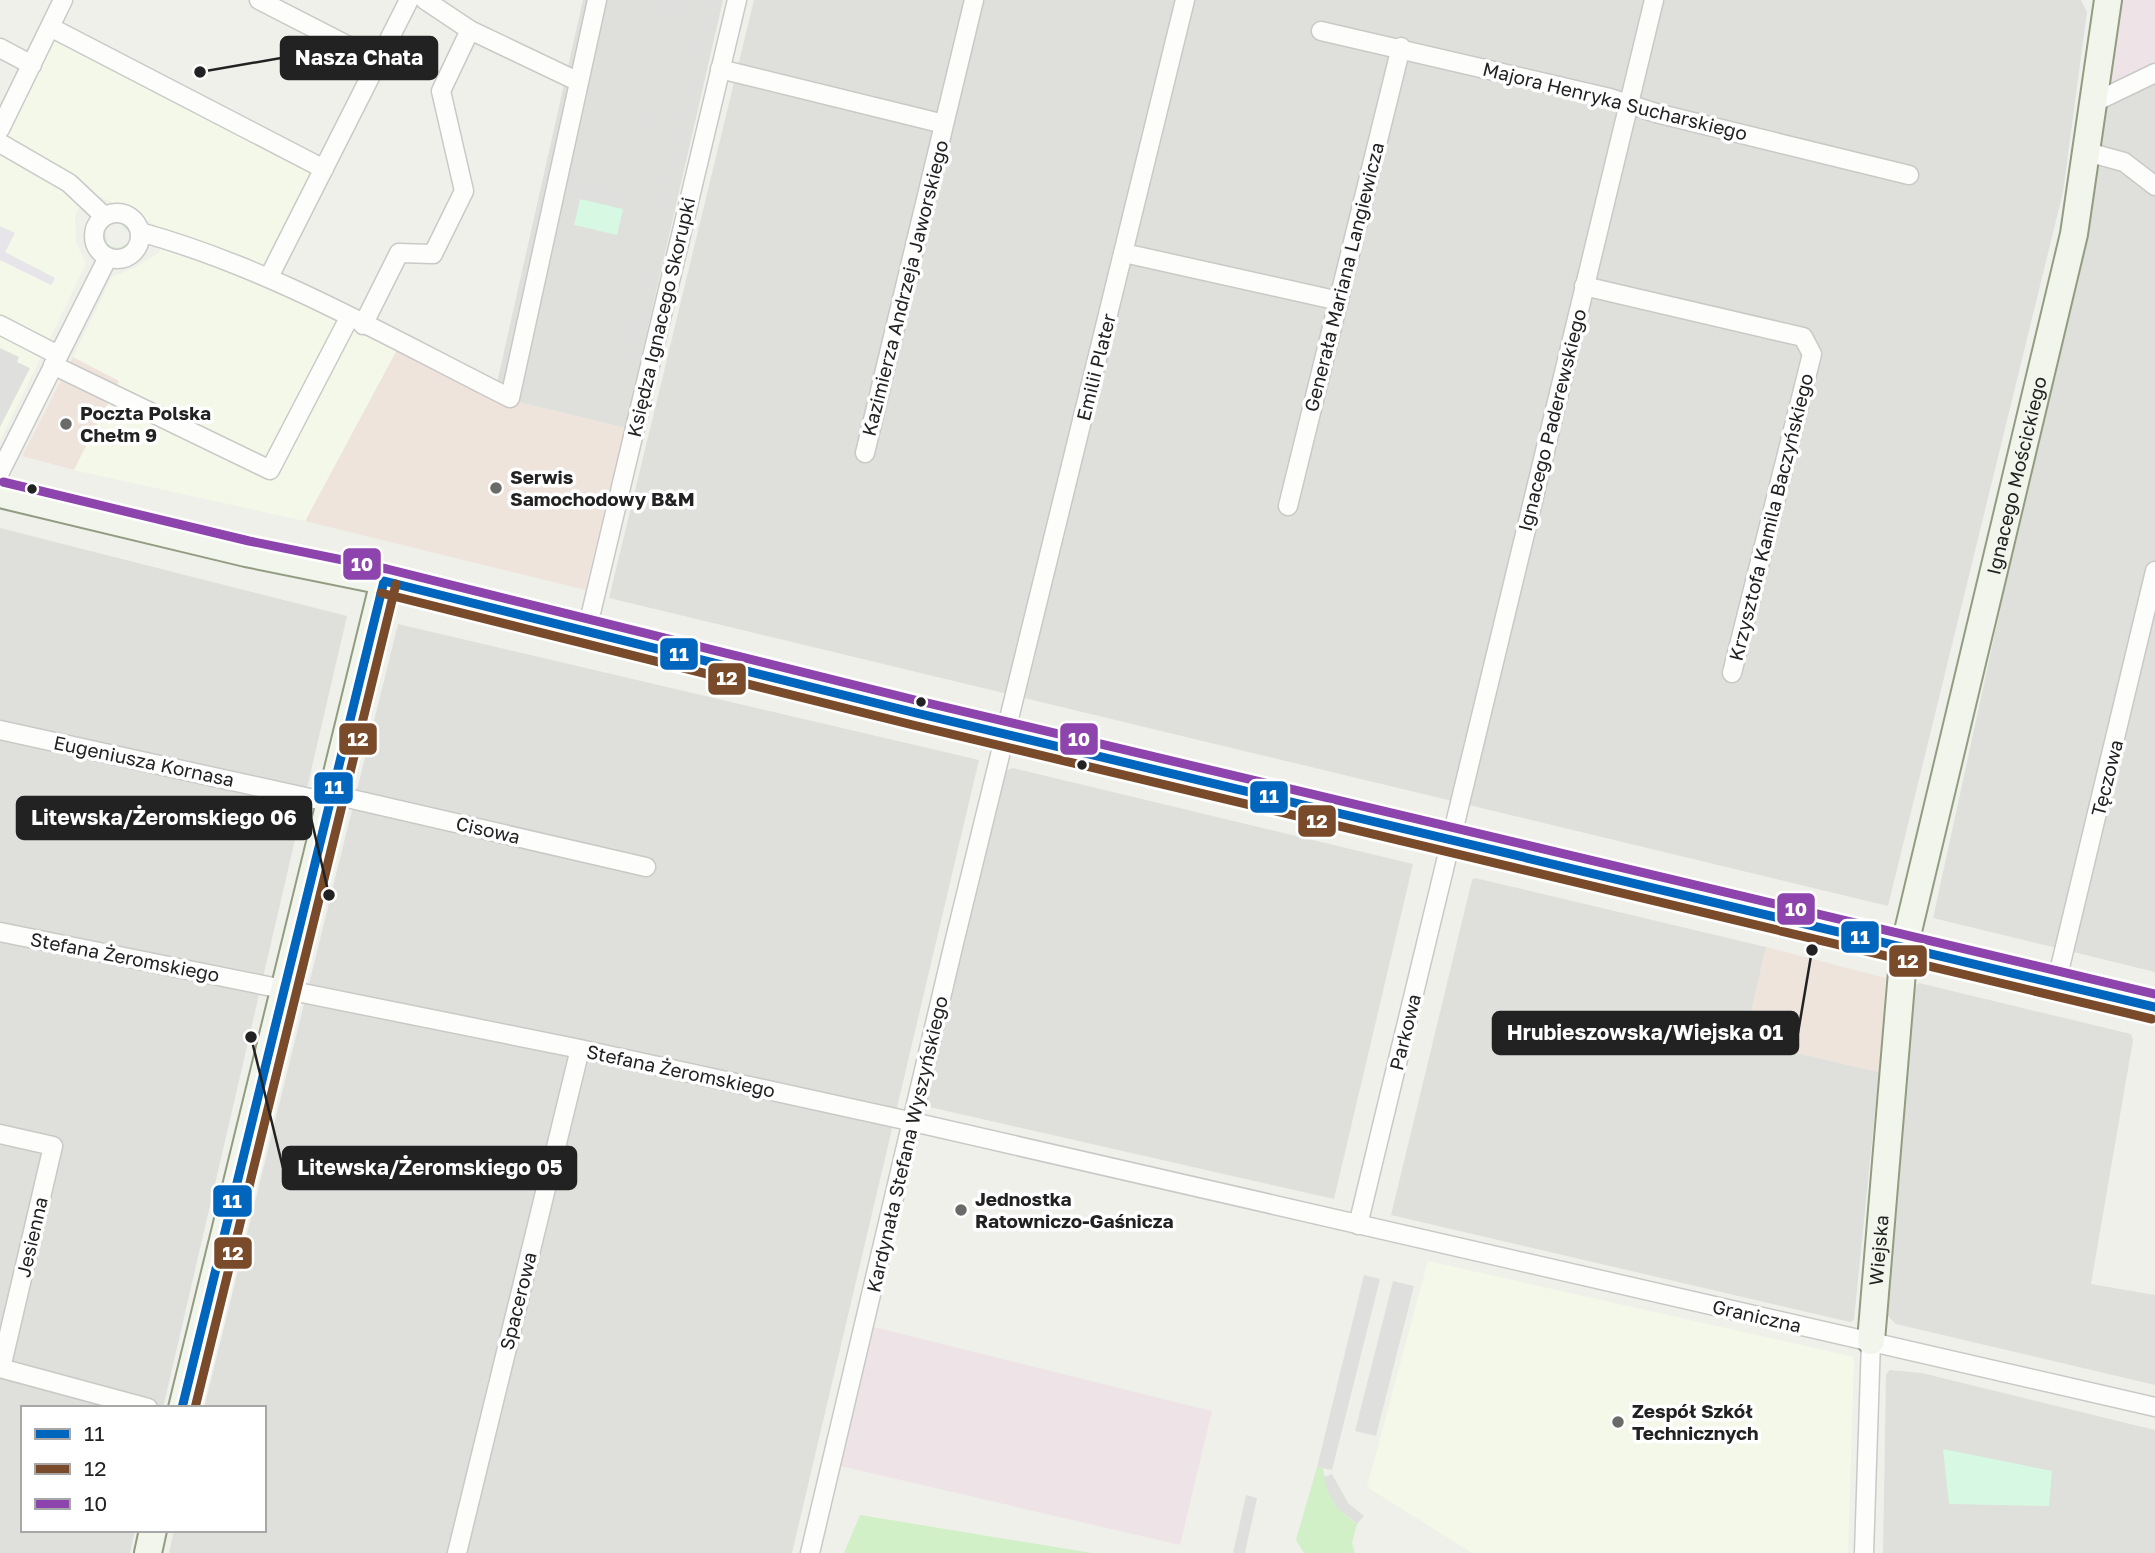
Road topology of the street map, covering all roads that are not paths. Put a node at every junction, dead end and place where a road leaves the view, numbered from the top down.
1 (63, 0) edge
2 (259, 0) edge
3 (409, 0) edge
4 (425, 0) edge
5 (597, 0) edge
6 (737, 0) edge
7 (974, 0) edge
8 (1185, 0) edge
9 (1654, 0) edge
10 (2108, 0) edge
11 (50, 27) junction
12 (470, 30) junction
13 (1321, 31) dead end
14 (1401, 47) junction
15 (0, 48) edge
16 (378, 61) junction
17 (32, 65) junction
18 (720, 69) junction
19 (2155, 73) edge
20 (579, 82) junction
21 (1629, 103) junction
22 (2094, 103) junction
23 (944, 124) junction
24 (0, 129) edge
25 (0, 143) edge
26 (2087, 152) junction
27 (324, 169) junction
28 (1909, 175) dead end
29 (2155, 186) edge
30 (104, 216) junction
31 (140, 232) junction
32 (1124, 253) junction
33 (108, 257) junction
34 (269, 277) junction
35 (1584, 286) junction
36 (1339, 301) junction
37 (356, 322) junction
38 (0, 325) edge
39 (55, 360) junction
40 (865, 453) dead end
41 (0, 472) edge
42 (0, 494) edge
43 (1288, 506) dead end
44 (2155, 571) edge
45 (384, 581) junction
46 (586, 634) junction
47 (1732, 673) dead end
48 (0, 730) edge
49 (1005, 734) junction
50 (329, 798) junction
51 (1451, 839) junction
52 (646, 867) dead end
53 (0, 932) edge
54 (1904, 948) junction
55 (2056, 984) junction
56 (283, 989) junction
57 (2155, 1007) edge
58 (580, 1049) junction
59 (912, 1122) junction
60 (0, 1134) edge
61 (1358, 1226) junction
62 (1871, 1341) junction
63 (0, 1368) edge
64 (141, 1406) edge
65 (182, 1406) edge
66 (2155, 1407) edge
67 (153, 1532) edge
68 (148, 1553) edge
69 (457, 1553) edge
70 (810, 1553) edge
71 (1864, 1553) edge

1 - 11 street
2 - 16 street
3 - 16 street
4 - 12 street
5 - 20 street
6 - 18 street, Księdza Ignacego Skorupki
7 - 23 street, Kazimierza Andrzeja Jaworskiego
8 - 32 street, Emilii Plater
9 - 21 street, Ignacego Paderewskiego
10 - 22 main road, Ignacego Mościckiego
11 - 17 street
11 - 27 street
12 - 20 street
12 - 37 street
13 - 14 street, Majora Henryka Sucharskiego
14 - 21 street, Majora Henryka Sucharskiego
14 - 36 street, Generała Mariana Langiewicza
15 - 17 street
16 - 27 street
17 - 24 street
18 - 23 street, Kazimierza Andrzeja Jaworskiego
18 - 46 street, Księdza Ignacego Skorupki
19 - 22 street
20 - 37 street
21 - 28 street, Majora Henryka Sucharskiego
21 - 35 street, Ignacego Paderewskiego
22 - 26 main road, Ignacego Mościckiego
23 - 40 street, Kazimierza Andrzeja Jaworskiego
25 - 30 street
26 - 29 street
26 - 54 main road, Ignacego Mościckiego
27 - 34 street
30 - 31 street
30 - 33 street
31 - 33 street
31 - 34 street
32 - 36 street
32 - 49 street, Emilii Plater
33 - 39 street
34 - 37 street
35 - 47 street, Krzysztofa Kamila Baczyńskiego
35 - 51 street, Ignacego Paderewskiego
36 - 43 street, Generała Mariana Langiewicza
37 - 39 street
38 - 39 street
39 - 41 street
42 - 45 main road
44 - 55 street, Tęczowa
45 - 46 main road
45 - 50 main road
46 - 49 main road
48 - 50 street, Eugeniusza Kornasa
49 - 51 main road
49 - 59 street, Kardynała Stefana Wyszyńskiego
50 - 52 street, Cisowa
50 - 56 main road
51 - 54 main road
51 - 61 street, Parkowa
53 - 56 street, Stefana Żeromskiego
54 - 55 main road
54 - 62 main road, Wiejska
55 - 57 main road
56 - 58 street, Stefana Żeromskiego
56 - 65 main road
58 - 59 street, Stefana Żeromskiego
58 - 69 street, Spacerowa
59 - 61 street, Stefana Żeromskiego
59 - 70 street, Kardynała Stefana Wyszyńskiego
60 - 63 street, Jesienna
61 - 62 street, Graniczna
62 - 66 street, Graniczna
62 - 71 street, Wiejska
63 - 64 street
67 - 68 main road

